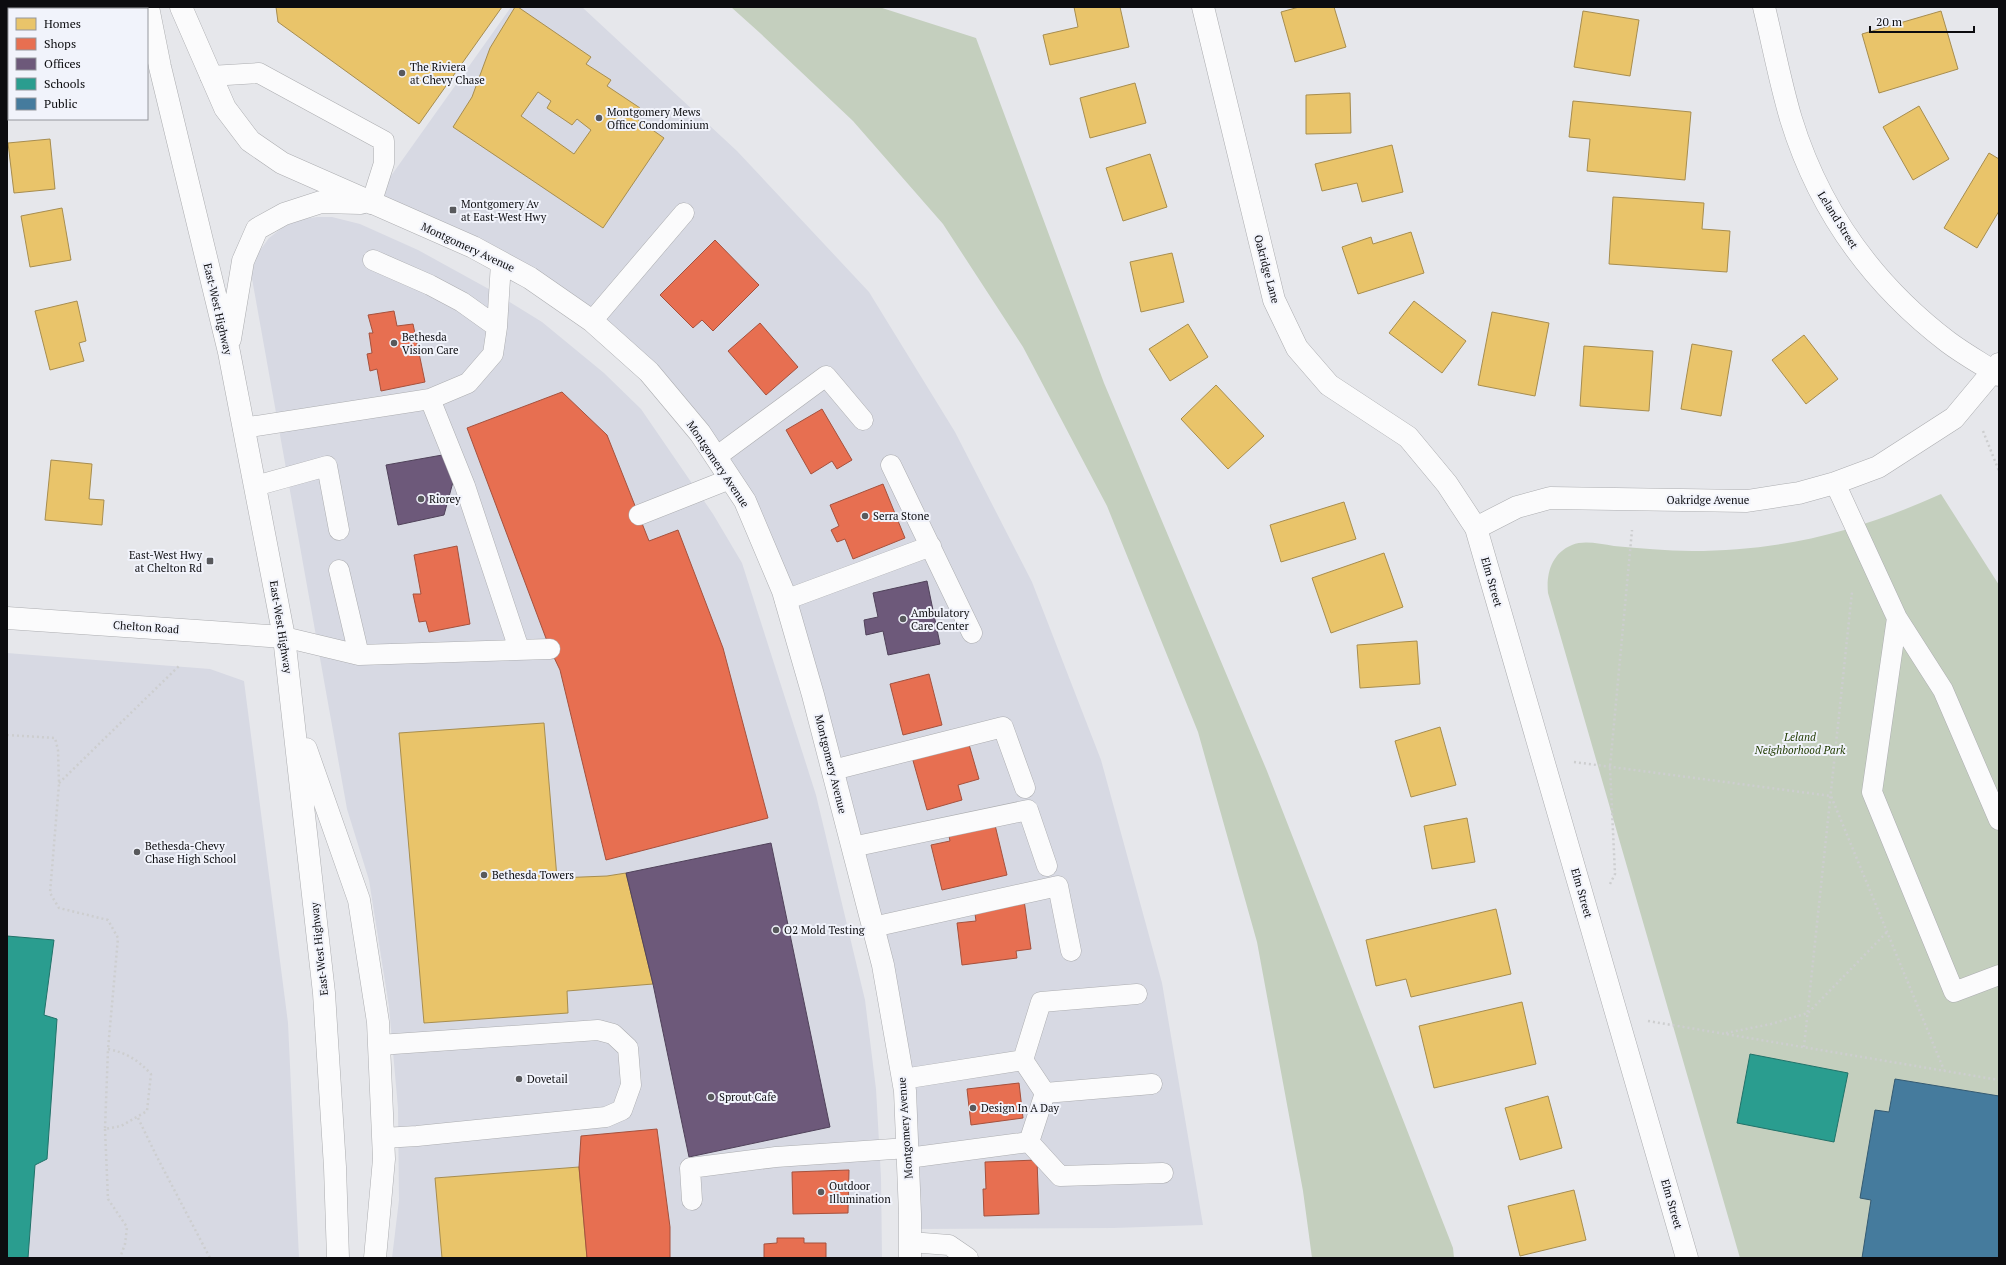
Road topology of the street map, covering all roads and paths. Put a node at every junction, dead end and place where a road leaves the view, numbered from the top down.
1 (148, 7) edge
2 (181, 7) edge
3 (1203, 7) edge
4 (1764, 7) edge
5 (210, 76) junction
6 (371, 204) junction
7 (684, 213) dead end
8 (373, 260) dead end
9 (501, 262) junction
10 (592, 322) junction
11 (497, 327) junction
12 (228, 352) junction
13 (1997, 370) edge
14 (430, 399) junction
15 (863, 420) dead end
16 (243, 428) junction
17 (1982, 430) dead end
18 (716, 457) junction
19 (891, 464) dead end
20 (1999, 471) edge
21 (730, 479) junction
22 (1835, 483) junction
23 (255, 486) junction
24 (639, 515) dead end
25 (1632, 525) dead end
26 (1476, 528) junction
27 (339, 530) dead end
28 (931, 546) junction
29 (339, 570) dead end
30 (1853, 587) dead end
31 (785, 600) junction
32 (7, 618) edge
33 (1897, 618) junction
34 (972, 633) dead end
35 (284, 637) junction
36 (519, 649) junction
37 (550, 649) dead end
38 (359, 655) junction
39 (180, 665) dead end
40 (293, 714) junction
41 (7, 735) edge
42 (1570, 761) dead end
43 (1610, 767) junction
44 (833, 770) junction
45 (59, 784) junction
46 (1024, 788) dead end
47 (1831, 796) junction
48 (1999, 820) edge
49 (852, 847) junction
50 (1047, 866) dead end
51 (1607, 890) dead end
52 (873, 927) junction
53 (1887, 932) junction
54 (1071, 951) dead end
55 (1999, 975) edge
56 (1137, 994) dead end
57 (1808, 1013) junction
58 (1644, 1020) dead end
59 (1724, 1034) junction
60 (379, 1045) junction
61 (1804, 1047) junction
62 (108, 1049) junction
63 (1023, 1060) junction
64 (1944, 1070) junction
65 (903, 1079) junction
66 (1999, 1080) edge
67 (1152, 1084) dead end
68 (1045, 1093) junction
69 (138, 1118) junction
70 (105, 1128) junction
71 (383, 1138) junction
72 (1029, 1142) junction
73 (908, 1153) junction
74 (1163, 1173) dead end
75 (692, 1200) dead end
76 (910, 1250) edge
77 (120, 1258) edge
78 (210, 1258) edge
79 (338, 1258) edge
80 (375, 1258) edge
81 (968, 1258) edge
82 (1687, 1258) edge

1 - 12 main road, East-West Highway
2 - 5 main road, Montgomery Avenue
3 - 26 main road, Oakridge Lane
4 - 13 main road, Leland Street
5 - 6 main road, Montgomery Avenue
5 - 6 lane
6 - 9 main road, Montgomery Avenue
6 - 12 main road
7 - 10 lane
8 - 11 lane
9 - 10 main road, Montgomery Avenue
9 - 11 lane
10 - 18 main road, Montgomery Avenue
11 - 14 lane
12 - 16 main road, East-West Highway
13 - 22 main road, Oakridge Avenue
14 - 16 lane
14 - 36 lane
15 - 18 lane
16 - 23 main road, East-West Highway
17 - 20 path
18 - 21 main road, Montgomery Avenue
19 - 28 lane
21 - 24 lane
21 - 31 main road, Montgomery Avenue
22 - 26 main road, Oakridge Avenue
22 - 33 lane
23 - 27 lane
23 - 35 main road, East-West Highway
25 - 43 path
26 - 82 main road, Elm Street
28 - 31 lane
28 - 34 lane
29 - 38 lane
30 - 47 path
31 - 44 main road, Montgomery Avenue
32 - 35 main road, Chelton Road
33 - 48 lane
33 - 55 lane
35 - 38 lane
35 - 40 main road, East-West Highway
36 - 37 lane
36 - 38 lane
39 - 45 path
40 - 60 main road
40 - 79 main road, East-West Highway
41 - 45 path
42 - 43 path
43 - 47 path
43 - 51 path
44 - 46 lane
44 - 49 main road, Montgomery Avenue
45 - 62 path
47 - 53 path
47 - 57 path
49 - 50 lane
49 - 52 main road, Montgomery Avenue
52 - 54 lane
52 - 65 main road, Montgomery Avenue
53 - 57 path
53 - 64 path
56 - 63 lane
57 - 59 path
57 - 61 path
58 - 59 path
59 - 61 path
60 - 71 main road
60 - 71 lane
61 - 64 path
62 - 69 path
62 - 70 path
63 - 65 lane
63 - 68 lane
64 - 66 path
65 - 73 main road, Montgomery Avenue
67 - 68 lane
68 - 72 lane
69 - 70 path
69 - 78 path
70 - 77 path
71 - 80 main road
72 - 73 lane
72 - 74 lane
73 - 75 lane
73 - 76 main road, Montgomery Avenue
76 - 81 lane

